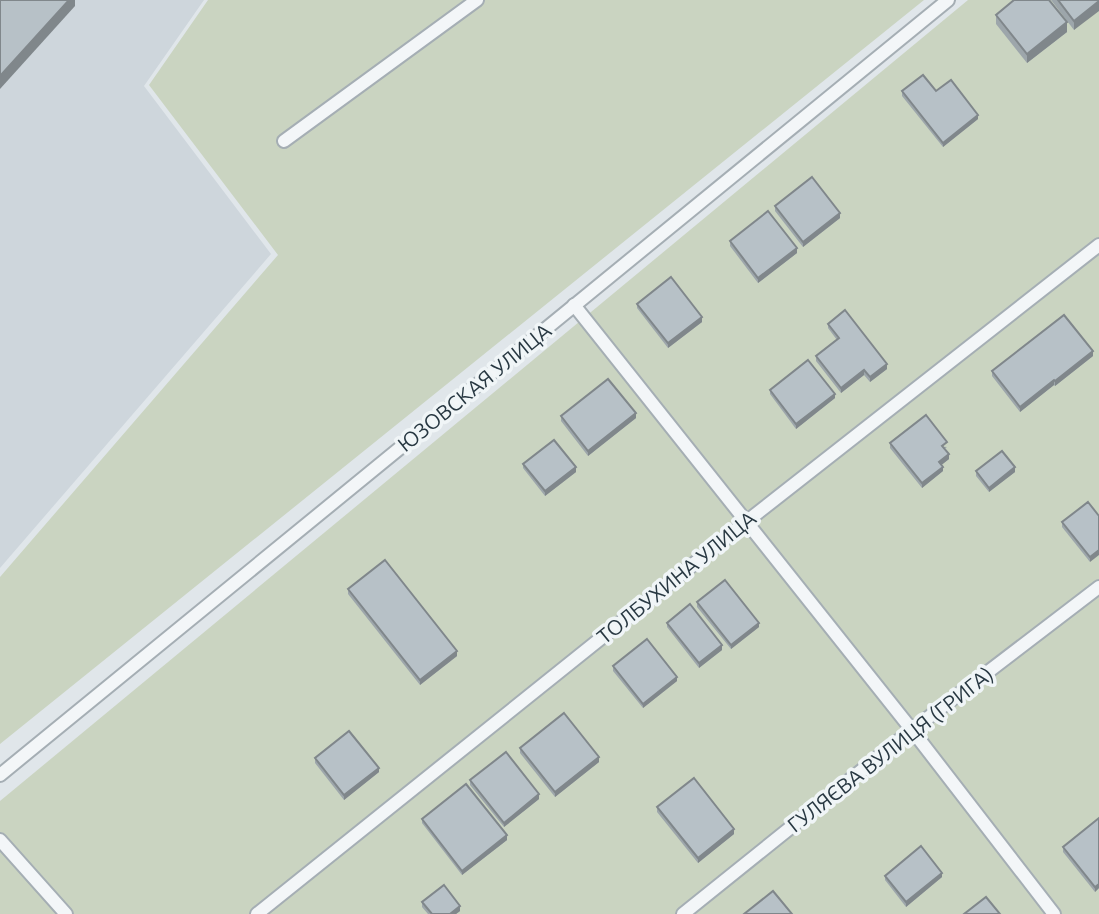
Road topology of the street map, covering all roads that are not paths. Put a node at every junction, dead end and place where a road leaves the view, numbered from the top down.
1 (477, 0) edge
2 (948, 0) edge
3 (284, 141) dead end
4 (1099, 245) edge
5 (574, 305) junction
6 (746, 522) junction
7 (1099, 587) edge
8 (912, 730) junction
9 (0, 775) edge
10 (0, 840) edge
11 (66, 914) edge
12 (257, 914) edge
13 (683, 914) edge
14 (1054, 914) edge

1 - 3 lane
2 - 5 lane, ЮЗОВСКАЯ УЛИЦА
4 - 6 lane, ТОЛБУХИНА УЛИЦА
5 - 6 lane
5 - 9 lane, ЮЗОВСКАЯ УЛИЦА
6 - 8 lane
6 - 12 lane, ТОЛБУХИНА УЛИЦА
7 - 8 lane, ГУЛЯЄВА ВУЛИЦЯ (ГРИГА)
8 - 13 lane, ГУЛЯЄВА ВУЛИЦЯ (ГРИГА)
8 - 14 lane
10 - 11 lane

